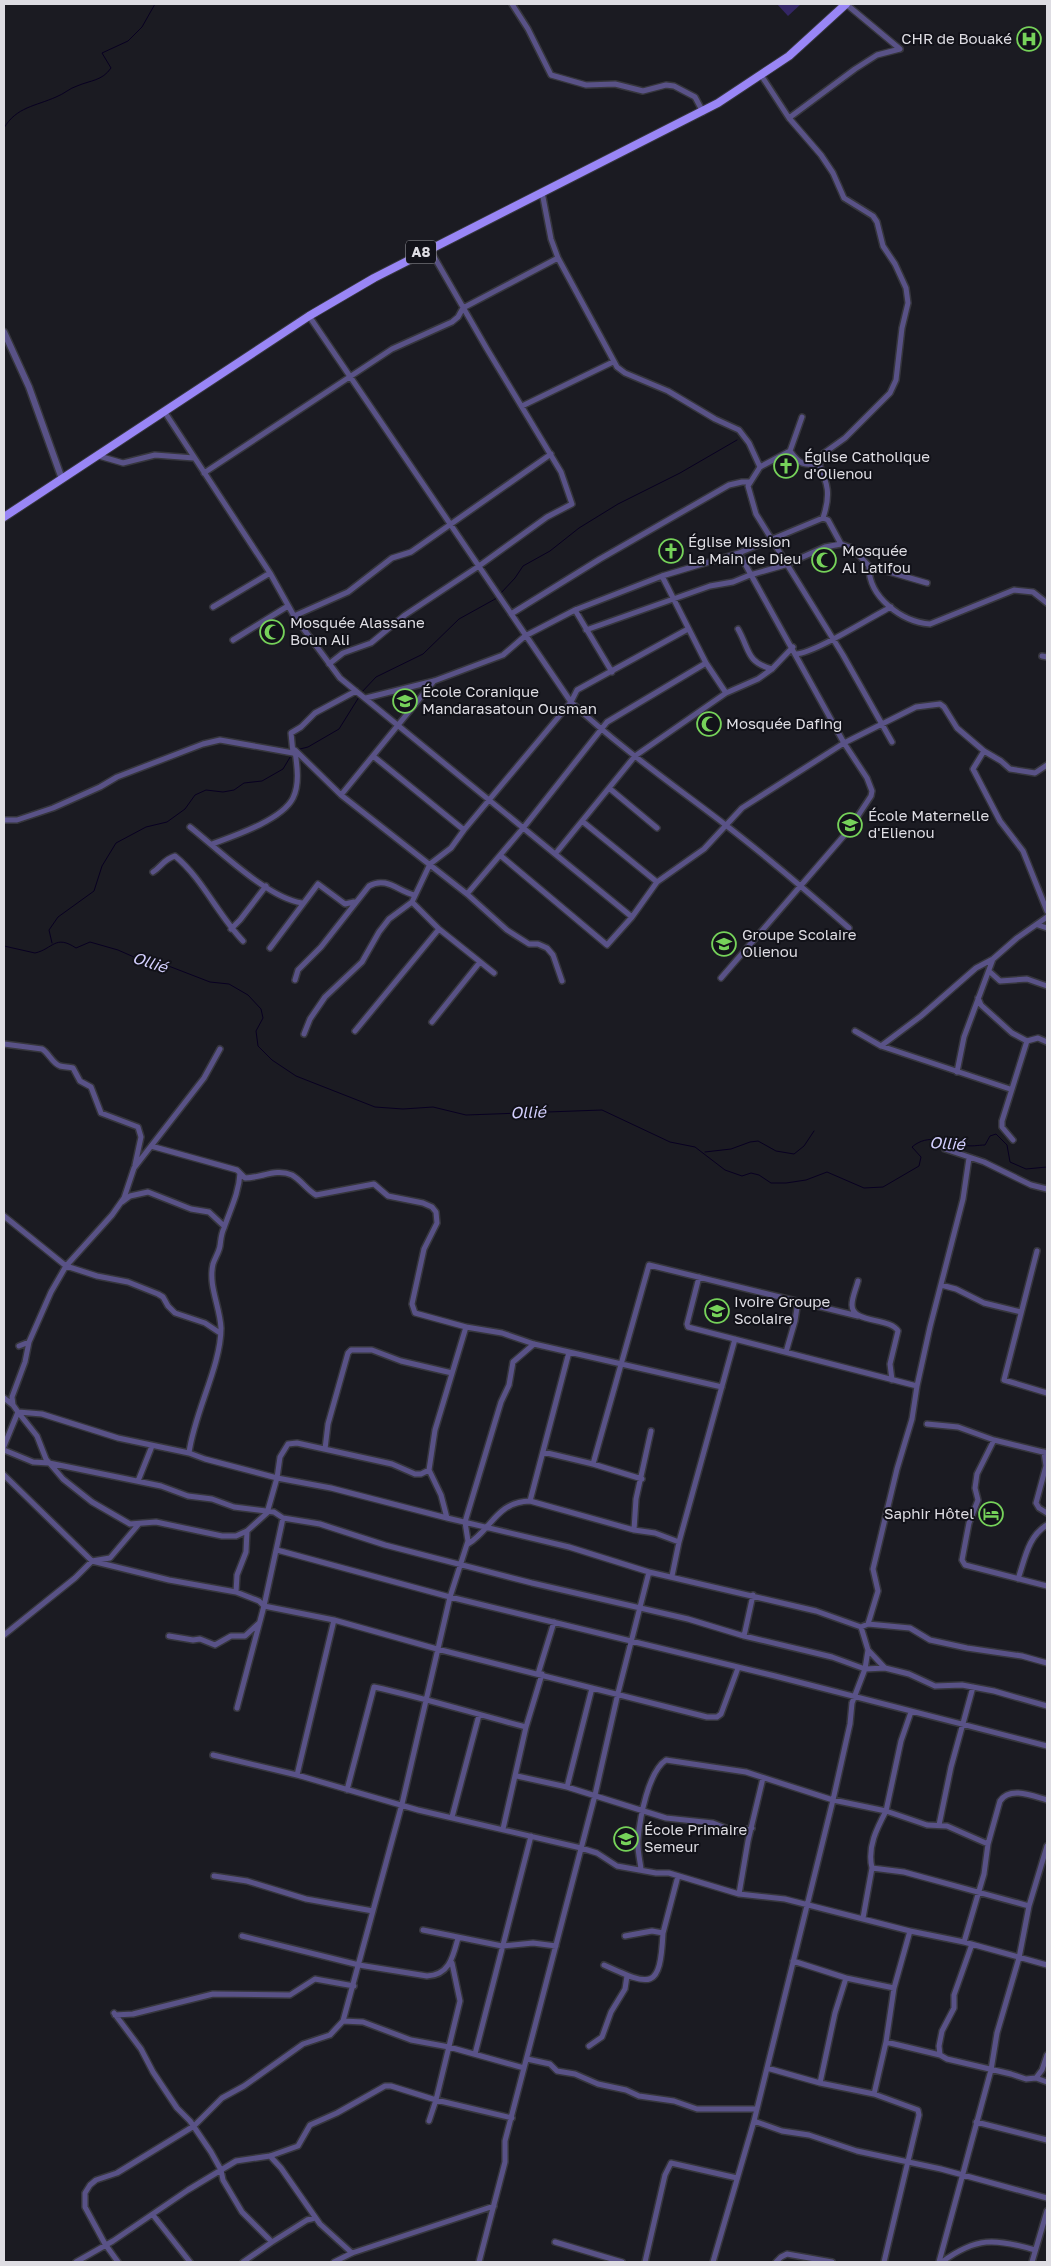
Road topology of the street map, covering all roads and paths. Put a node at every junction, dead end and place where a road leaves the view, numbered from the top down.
1 (512, 4) edge
2 (846, 4) edge
3 (761, 75) junction
4 (703, 112) junction
5 (789, 118) junction
6 (542, 192) junction
7 (429, 248) junction
8 (558, 258) junction
9 (463, 308) junction
10 (309, 316) junction
11 (4, 332) edge
12 (613, 362) junction
13 (350, 378) junction
14 (522, 406) junction
15 (164, 411) junction
16 (802, 417) dead end
17 (790, 451) junction
18 (551, 454) junction
19 (99, 456) junction
20 (194, 458) junction
21 (820, 464) junction
22 (760, 467) junction
23 (204, 473) junction
24 (62, 479) junction
25 (750, 482) junction
26 (4, 517) edge
27 (823, 518) junction
28 (450, 523) junction
29 (772, 540) junction
30 (841, 544) junction
31 (739, 553) junction
32 (786, 565) junction
33 (479, 566) junction
34 (868, 566) junction
35 (270, 574) junction
36 (750, 575) junction
37 (662, 576) junction
38 (927, 583) dead end
39 (673, 600) junction
40 (1047, 602) edge
41 (288, 606) junction
42 (892, 606) junction
43 (214, 607) dead end
44 (574, 610) junction
45 (510, 614) junction
46 (294, 616) junction
47 (738, 629) dead end
48 (586, 630) junction
49 (688, 630) junction
50 (525, 636) junction
51 (832, 638) junction
52 (233, 640) dead end
53 (792, 647) junction
54 (796, 654) junction
55 (706, 663) junction
56 (329, 664) junction
57 (772, 669) junction
58 (612, 672) junction
59 (434, 681) junction
60 (356, 691) junction
61 (726, 693) junction
62 (366, 698) junction
63 (571, 702) junction
64 (882, 722) junction
65 (397, 726) junction
66 (600, 729) junction
67 (892, 742) dead end
68 (844, 743) junction
69 (294, 751) junction
70 (984, 751) junction
71 (373, 756) junction
72 (635, 756) junction
73 (1047, 765) edge
74 (609, 788) junction
75 (341, 795) junction
76 (491, 799) junction
77 (4, 820) edge
78 (582, 821) junction
79 (725, 825) junction
80 (190, 827) dead end
81 (524, 827) junction
82 (657, 828) dead end
83 (464, 830) junction
84 (212, 844) junction
85 (556, 853) junction
86 (501, 856) junction
87 (430, 864) junction
88 (153, 872) dead end
89 (657, 882) junction
90 (800, 884) junction
91 (266, 886) junction
92 (467, 894) junction
93 (414, 895) junction
94 (354, 902) junction
95 (412, 902) junction
96 (302, 903) junction
97 (1047, 911) edge
98 (632, 916) junction
99 (1047, 917) edge
100 (1038, 925) junction
101 (439, 928) junction
102 (849, 928) dead end
103 (1047, 928) edge
104 (231, 929) junction
105 (242, 941) dead end
106 (270, 948) dead end
107 (993, 959) junction
108 (480, 962) junction
109 (990, 972) junction
110 (494, 973) dead end
111 (721, 978) dead end
112 (295, 980) dead end
113 (562, 981) dead end
114 (1047, 986) edge
115 (978, 998) junction
116 (432, 1022) dead end
117 (355, 1031) dead end
118 (855, 1031) dead end
119 (304, 1034) dead end
120 (1027, 1041) junction
121 (1047, 1042) edge
122 (4, 1044) edge
123 (881, 1046) junction
124 (220, 1049) dead end
125 (956, 1072) junction
126 (1010, 1089) junction
127 (1013, 1140) dead end
128 (151, 1146) junction
129 (945, 1148) dead end
130 (969, 1158) junction
131 (134, 1168) junction
132 (240, 1173) junction
133 (1047, 1189) edge
134 (120, 1203) junction
135 (4, 1216) edge
136 (224, 1226) junction
137 (1037, 1251) dead end
138 (66, 1266) junction
139 (699, 1277) junction
140 (858, 1281) dead end
141 (941, 1285) junction
142 (798, 1302) junction
143 (1021, 1312) junction
144 (858, 1316) junction
145 (466, 1327) junction
146 (220, 1333) junction
147 (734, 1339) junction
148 (29, 1342) junction
149 (534, 1344) junction
150 (19, 1346) dead end
151 (569, 1352) junction
152 (786, 1352) junction
153 (621, 1365) junction
154 (452, 1373) junction
155 (892, 1380) junction
156 (917, 1386) junction
157 (722, 1387) junction
158 (1047, 1393) edge
159 (4, 1398) edge
160 (13, 1405) junction
161 (18, 1412) junction
162 (927, 1424) dead end
163 (652, 1431) dead end
164 (994, 1440) junction
165 (4, 1446) edge
166 (152, 1446) junction
167 (325, 1449) junction
168 (4, 1450) edge
169 (542, 1452) junction
170 (1046, 1452) edge
171 (189, 1453) junction
172 (50, 1462) junction
173 (593, 1464) junction
174 (429, 1470) junction
175 (4, 1475) edge
176 (277, 1478) junction
177 (642, 1479) junction
178 (138, 1482) junction
179 (530, 1501) junction
180 (267, 1512) junction
181 (1047, 1513) edge
182 (283, 1518) junction
183 (447, 1518) junction
184 (465, 1522) junction
185 (138, 1525) junction
186 (1047, 1525) edge
187 (486, 1527) junction
188 (634, 1530) junction
189 (247, 1531) junction
190 (679, 1542) junction
191 (467, 1544) junction
192 (277, 1550) junction
193 (92, 1561) junction
194 (460, 1565) junction
195 (648, 1572) junction
196 (672, 1576) junction
197 (1018, 1579) junction
198 (1047, 1586) edge
199 (236, 1592) junction
200 (753, 1595) junction
201 (450, 1597) junction
202 (264, 1606) junction
203 (638, 1608) junction
204 (334, 1620) junction
205 (554, 1622) junction
206 (258, 1624) junction
207 (868, 1624) junction
208 (861, 1627) junction
209 (4, 1635) edge
210 (168, 1636) dead end
211 (744, 1636) junction
212 (631, 1642) junction
213 (437, 1648) junction
214 (868, 1650) junction
215 (1047, 1664) edge
216 (738, 1668) junction
217 (884, 1668) junction
218 (864, 1669) junction
219 (540, 1674) junction
220 (973, 1687) junction
221 (592, 1688) junction
222 (618, 1693) junction
223 (854, 1697) junction
224 (426, 1698) junction
225 (1047, 1706) edge
226 (236, 1708) dead end
227 (911, 1712) junction
228 (478, 1715) junction
229 (962, 1724) junction
230 (526, 1727) junction
231 (1047, 1746) edge
232 (213, 1755) dead end
233 (297, 1775) junction
234 (517, 1776) junction
235 (763, 1778) junction
236 (567, 1787) junction
237 (347, 1790) junction
238 (595, 1795) junction
239 (833, 1800) junction
240 (1047, 1800) edge
241 (402, 1804) junction
242 (642, 1810) junction
243 (886, 1810) junction
244 (452, 1817) junction
245 (939, 1825) junction
246 (752, 1828) junction
247 (503, 1829) junction
248 (531, 1836) junction
249 (988, 1844) junction
250 (1047, 1846) edge
251 (581, 1848) junction
252 (1046, 1854) edge
253 (872, 1868) junction
254 (641, 1869) junction
255 (214, 1876) dead end
256 (678, 1876) junction
257 (978, 1891) junction
258 (739, 1894) junction
259 (807, 1905) junction
260 (1029, 1906) junction
261 (373, 1911) junction
262 (863, 1918) junction
263 (423, 1930) dead end
264 (910, 1932) junction
265 (663, 1933) junction
266 (242, 1936) dead end
267 (625, 1936) dead end
268 (458, 1938) junction
269 (964, 1942) junction
270 (972, 1944) junction
271 (502, 1946) junction
272 (556, 1946) junction
273 (1019, 1958) junction
274 (793, 1961) junction
275 (452, 1962) junction
276 (359, 1965) junction
277 (1047, 1965) edge
278 (604, 1966) dead end
279 (627, 1976) junction
280 (846, 1978) junction
281 (354, 1986) junction
282 (894, 1988) junction
283 (343, 2021) junction
284 (886, 2042) junction
285 (590, 2046) dead end
286 (449, 2047) junction
287 (476, 2054) junction
288 (1047, 2055) edge
289 (940, 2056) junction
290 (527, 2059) junction
291 (524, 2068) junction
292 (768, 2068) junction
293 (991, 2070) junction
294 (1036, 2078) junction
295 (1047, 2082) edge
296 (820, 2083) junction
297 (874, 2094) junction
298 (436, 2100) junction
299 (757, 2109) junction
300 (512, 2118) junction
301 (429, 2121) dead end
302 (754, 2121) junction
303 (976, 2122) junction
304 (194, 2126) junction
305 (1047, 2140) edge
306 (270, 2156) junction
307 (907, 2162) junction
308 (221, 2170) junction
309 (961, 2174) junction
310 (737, 2178) junction
311 (1047, 2198) edge
312 (494, 2206) junction
313 (1047, 2211) edge
314 (153, 2214) junction
315 (315, 2218) junction
316 (272, 2242) junction
317 (555, 2242) dead end
318 (105, 2244) junction
319 (1035, 2250) junction
320 (352, 2253) junction
321 (76, 2262) edge
322 (118, 2262) edge
323 (190, 2262) edge
324 (244, 2262) edge
325 (334, 2262) edge
326 (479, 2262) edge
327 (622, 2262) edge
328 (645, 2262) edge
329 (713, 2262) edge
330 (776, 2262) edge
331 (832, 2262) edge
332 (884, 2262) edge
333 (940, 2262) edge
334 (1032, 2262) edge

1 - 4 street
2 - 3 main road, A8
2 - 5 street
3 - 4 main road, A8
3 - 5 street
4 - 6 main road, A8
5 - 21 street
6 - 7 main road, A8
6 - 8 street
7 - 9 street
7 - 10 main road, A8
8 - 9 street
8 - 12 street
9 - 13 street
9 - 14 street
10 - 13 street
10 - 15 main road, A8
11 - 24 street
12 - 14 street
12 - 22 street
13 - 23 street
13 - 28 street
14 - 18 street
15 - 19 main road, A8
15 - 20 street
16 - 17 street
17 - 21 street
17 - 22 street
18 - 28 street
18 - 33 street
19 - 20 street
19 - 24 main road, A8
20 - 23 street
21 - 27 street
22 - 25 street
23 - 35 street
24 - 26 main road, A8
25 - 29 street
25 - 45 street
27 - 29 street
27 - 30 street
28 - 33 street
28 - 46 street
29 - 31 street
29 - 32 street
30 - 32 street
30 - 34 street
31 - 36 street
31 - 37 street
32 - 36 street
32 - 51 street
33 - 45 street
33 - 56 street
34 - 38 street
34 - 42 street
35 - 41 street
35 - 43 street
36 - 39 street
36 - 53 street
37 - 39 street
37 - 44 street
39 - 48 street
39 - 49 street
40 - 42 street
41 - 46 street
41 - 52 street
42 - 51 street
44 - 48 street
44 - 50 street
45 - 50 street
46 - 56 street
47 - 57 street
48 - 58 street
49 - 55 street
49 - 58 street
50 - 59 street
50 - 63 street
51 - 54 street
51 - 64 street
53 - 54 street
53 - 57 street
54 - 68 street
55 - 61 street
55 - 66 street
56 - 60 street
57 - 61 street
58 - 63 street
59 - 62 street
59 - 65 street
60 - 62 street
60 - 69 street
61 - 72 street
62 - 65 street
63 - 66 street
63 - 76 street
64 - 67 street
64 - 68 street
64 - 70 street
65 - 71 street
65 - 76 street
66 - 72 street
66 - 81 street
68 - 79 street
68 - 90 street
69 - 75 street
69 - 77 street
69 - 84 street
70 - 73 street
70 - 97 street
71 - 75 street
71 - 83 street
72 - 74 street
72 - 79 street
74 - 78 street
74 - 82 street
75 - 87 street
76 - 81 street
76 - 83 street
78 - 85 street
78 - 89 street
79 - 89 street
79 - 90 street
80 - 84 street
81 - 85 street
81 - 86 street
83 - 87 street
84 - 91 street
85 - 98 street
86 - 92 street
86 - 98 street
87 - 92 street
87 - 93 street
88 - 104 street
89 - 98 street
90 - 102 street
90 - 111 street
91 - 96 street
91 - 104 street
92 - 113 street
93 - 94 street
93 - 95 street
94 - 96 street
94 - 112 street
95 - 101 street
95 - 119 street
96 - 106 street
99 - 100 street
100 - 103 street
100 - 107 street
101 - 108 street
101 - 117 street
104 - 105 street
107 - 109 street
107 - 123 street
108 - 110 street
108 - 116 street
109 - 114 street
109 - 115 street
115 - 120 street
115 - 125 street
118 - 123 street
120 - 121 street
120 - 126 street
122 - 131 street
123 - 125 street
124 - 128 street
125 - 126 street
126 - 127 street
128 - 131 street
128 - 132 street
129 - 130 street
130 - 133 street
130 - 141 street
131 - 134 street
132 - 136 street
132 - 145 street
134 - 136 street
134 - 138 street
135 - 138 street
136 - 146 street
137 - 143 street
138 - 146 street
138 - 148 street
139 - 142 street
139 - 147 street
139 - 153 street
140 - 144 street
141 - 143 street
141 - 156 street
142 - 144 street
142 - 152 street
143 - 158 street
144 - 155 street
145 - 149 street
145 - 154 street
146 - 171 street
147 - 152 street
147 - 157 street
148 - 150 street
148 - 160 street
149 - 151 street
149 - 184 street
151 - 153 street
151 - 169 street
152 - 155 street
153 - 157 street
153 - 173 street
154 - 167 street
154 - 174 street
155 - 156 street
156 - 207 street
157 - 190 street
159 - 160 street
160 - 161 street
161 - 165 street
161 - 166 street
161 - 172 street
162 - 164 street
163 - 177 street
164 - 170 street
164 - 197 street
166 - 171 street
166 - 178 street
167 - 174 street
167 - 176 street
168 - 172 street
169 - 173 street
169 - 179 street
170 - 181 street
171 - 176 street
172 - 178 street
172 - 185 street
173 - 177 street
174 - 183 street
175 - 193 street
176 - 180 street
176 - 183 street
177 - 188 street
178 - 180 street
179 - 187 street
179 - 188 street
180 - 182 street
180 - 189 street
182 - 192 street
182 - 194 street
183 - 184 street
184 - 187 street
184 - 191 street
185 - 189 street
185 - 193 street
186 - 197 street
187 - 191 street
187 - 195 street
188 - 190 street
189 - 199 street
190 - 196 street
191 - 194 street
192 - 201 street
192 - 202 street
193 - 199 street
193 - 209 street
194 - 201 street
194 - 203 street
195 - 196 street
195 - 203 street
196 - 200 street
197 - 198 street
199 - 202 street
200 - 208 street
200 - 211 street
201 - 205 street
201 - 213 street
202 - 204 street
202 - 206 street
203 - 211 street
203 - 212 street
204 - 213 street
204 - 233 street
205 - 212 street
205 - 219 street
206 - 210 street
206 - 226 street
207 - 208 street
207 - 215 street
208 - 214 street
211 - 218 street
212 - 216 street
212 - 222 street
213 - 219 street
213 - 224 street
214 - 217 street
214 - 218 street
216 - 222 street
216 - 223 street
217 - 218 street
217 - 220 street
218 - 223 street
219 - 221 street
219 - 230 street
220 - 225 street
220 - 229 street
221 - 222 street
221 - 236 street
222 - 238 street
223 - 227 street
223 - 239 street
224 - 228 street
224 - 237 street
224 - 241 street
227 - 229 street
227 - 243 street
228 - 230 street
228 - 244 street
229 - 231 street
229 - 245 street
230 - 234 street
232 - 233 street
233 - 237 street
234 - 236 street
234 - 247 street
235 - 239 street
235 - 242 street
235 - 246 street
236 - 238 street
237 - 241 street
238 - 242 street
238 - 251 street
239 - 243 street
239 - 259 street
240 - 249 street
241 - 244 street
241 - 261 street
242 - 246 street
242 - 254 street
243 - 245 street
243 - 253 street
244 - 247 street
245 - 249 street
246 - 258 street
247 - 248 street
248 - 251 street
248 - 271 street
249 - 257 street
250 - 252 street
251 - 254 street
251 - 272 street
252 - 260 street
253 - 257 street
253 - 262 street
254 - 256 street
255 - 261 street
256 - 258 street
256 - 265 street
257 - 260 street
257 - 269 street
258 - 259 street
259 - 262 street
259 - 274 street
260 - 273 street
261 - 276 street
262 - 264 street
263 - 268 street
264 - 269 street
264 - 282 street
265 - 267 street
265 - 279 street
266 - 276 street
268 - 271 street
268 - 275 street
269 - 270 street
270 - 273 street
270 - 289 street
271 - 272 street
271 - 287 street
272 - 290 street
273 - 277 street
273 - 293 street
274 - 280 street
274 - 292 street
275 - 276 street
275 - 286 street
276 - 281 street
278 - 279 street
279 - 285 street
280 - 282 street
280 - 296 street
281 - 283 street
281 - 304 street
282 - 284 street
283 - 286 street
283 - 304 street
284 - 289 street
284 - 297 street
286 - 287 street
286 - 298 street
287 - 291 street
288 - 294 street
289 - 293 street
290 - 291 street
290 - 299 street
291 - 300 street
292 - 296 street
292 - 299 street
293 - 294 street
293 - 303 street
294 - 295 street
296 - 297 street
297 - 307 street
298 - 300 street
298 - 301 street
298 - 306 street
299 - 302 street
300 - 312 street
302 - 307 street
302 - 310 street
303 - 305 street
303 - 309 street
304 - 308 street
304 - 318 street
306 - 308 street
306 - 315 street
307 - 309 street
307 - 332 street
308 - 314 street
308 - 316 street
309 - 311 street
309 - 333 street
310 - 328 street
310 - 329 street
312 - 320 street
312 - 326 street
313 - 319 street
314 - 318 street
314 - 323 street
315 - 316 street
315 - 320 street
316 - 324 street
317 - 327 street
318 - 321 street
318 - 322 street
319 - 333 street
319 - 334 street
320 - 325 street
330 - 331 street

